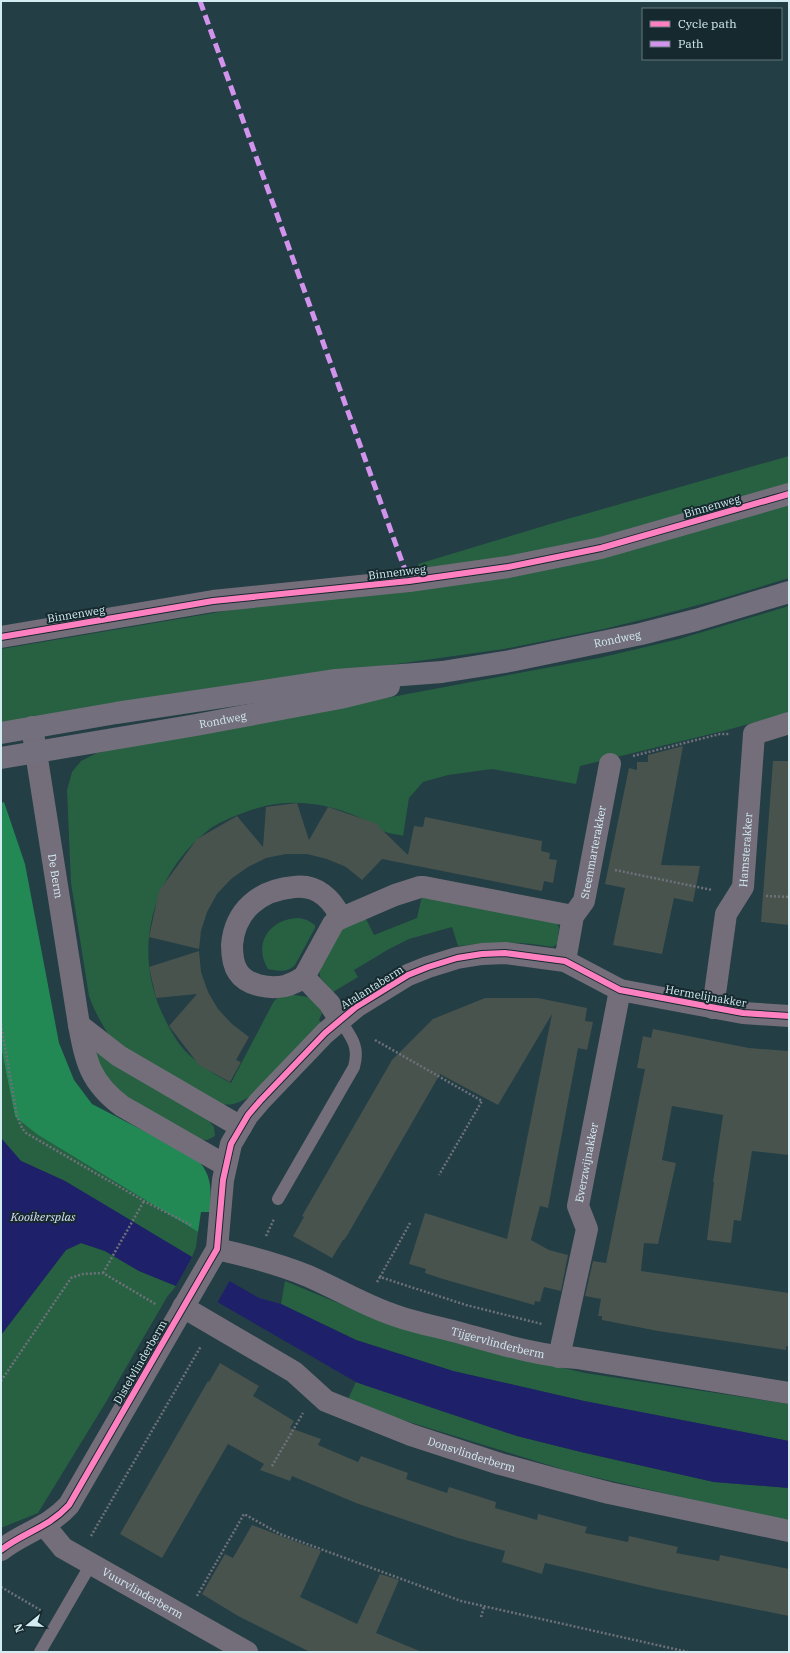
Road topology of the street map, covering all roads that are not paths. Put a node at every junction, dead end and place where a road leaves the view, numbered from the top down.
1 (789, 494) edge
2 (789, 592) edge
3 (1, 637) edge
4 (442, 672) junction
5 (789, 723) edge
6 (32, 727) junction
7 (1, 733) edge
8 (36, 753) junction
9 (1, 758) edge
10 (610, 764) road end
11 (573, 916) junction
12 (341, 918) junction
13 (566, 961) junction
14 (304, 977) junction
15 (620, 990) junction
16 (714, 1008) junction
17 (789, 1016) edge
18 (340, 1020) junction
19 (79, 1025) junction
20 (236, 1136) junction
21 (225, 1165) junction
22 (278, 1200) road end
23 (214, 1250) junction
24 (184, 1306) junction
25 (559, 1357) junction
26 (789, 1393) edge
27 (45, 1526) junction
28 (789, 1531) edge
29 (1, 1550) edge
30 (85, 1561) junction
31 (40, 1652) edge
32 (247, 1652) edge

1 - 3 street, Binnenweg
2 - 4 main road, Rondweg
4 - 6 main road, Rondweg
4 - 8 main road, Rondweg
5 - 16 street, Hamsterakker
6 - 7 main road, Rondweg
6 - 8 street, De Berm
8 - 9 main road, Rondweg
8 - 19 street, De Berm
10 - 11 street, Steenmarterakker
11 - 12 street
11 - 13 street, Steenmarterakker
12 - 14 street
12 - 14 street
13 - 15 street, Atalantaberm
13 - 18 street, Atalantaberm
14 - 18 street, Atalantaberm
15 - 16 street, Hermelijnakker
15 - 25 street, Everzwijnakker
16 - 17 street, Hermelijnakker
18 - 20 street, Atalantaberm
18 - 22 lane, Atalantaberm
19 - 20 street
19 - 21 street, De Berm
20 - 21 street, Distelvlinderberm
21 - 23 street, Distelvlinderberm
23 - 24 street, Distelvlinderberm
23 - 25 street, Tijgervlinderberm
24 - 27 street, Distelvlinderberm
24 - 28 street, Donsvlinderberm
25 - 26 street, Tijgervlinderberm
27 - 29 street, Distelvlinderberm
27 - 30 street, Vuurvlinderberm
30 - 31 lane
30 - 32 street, Vuurvlinderberm

